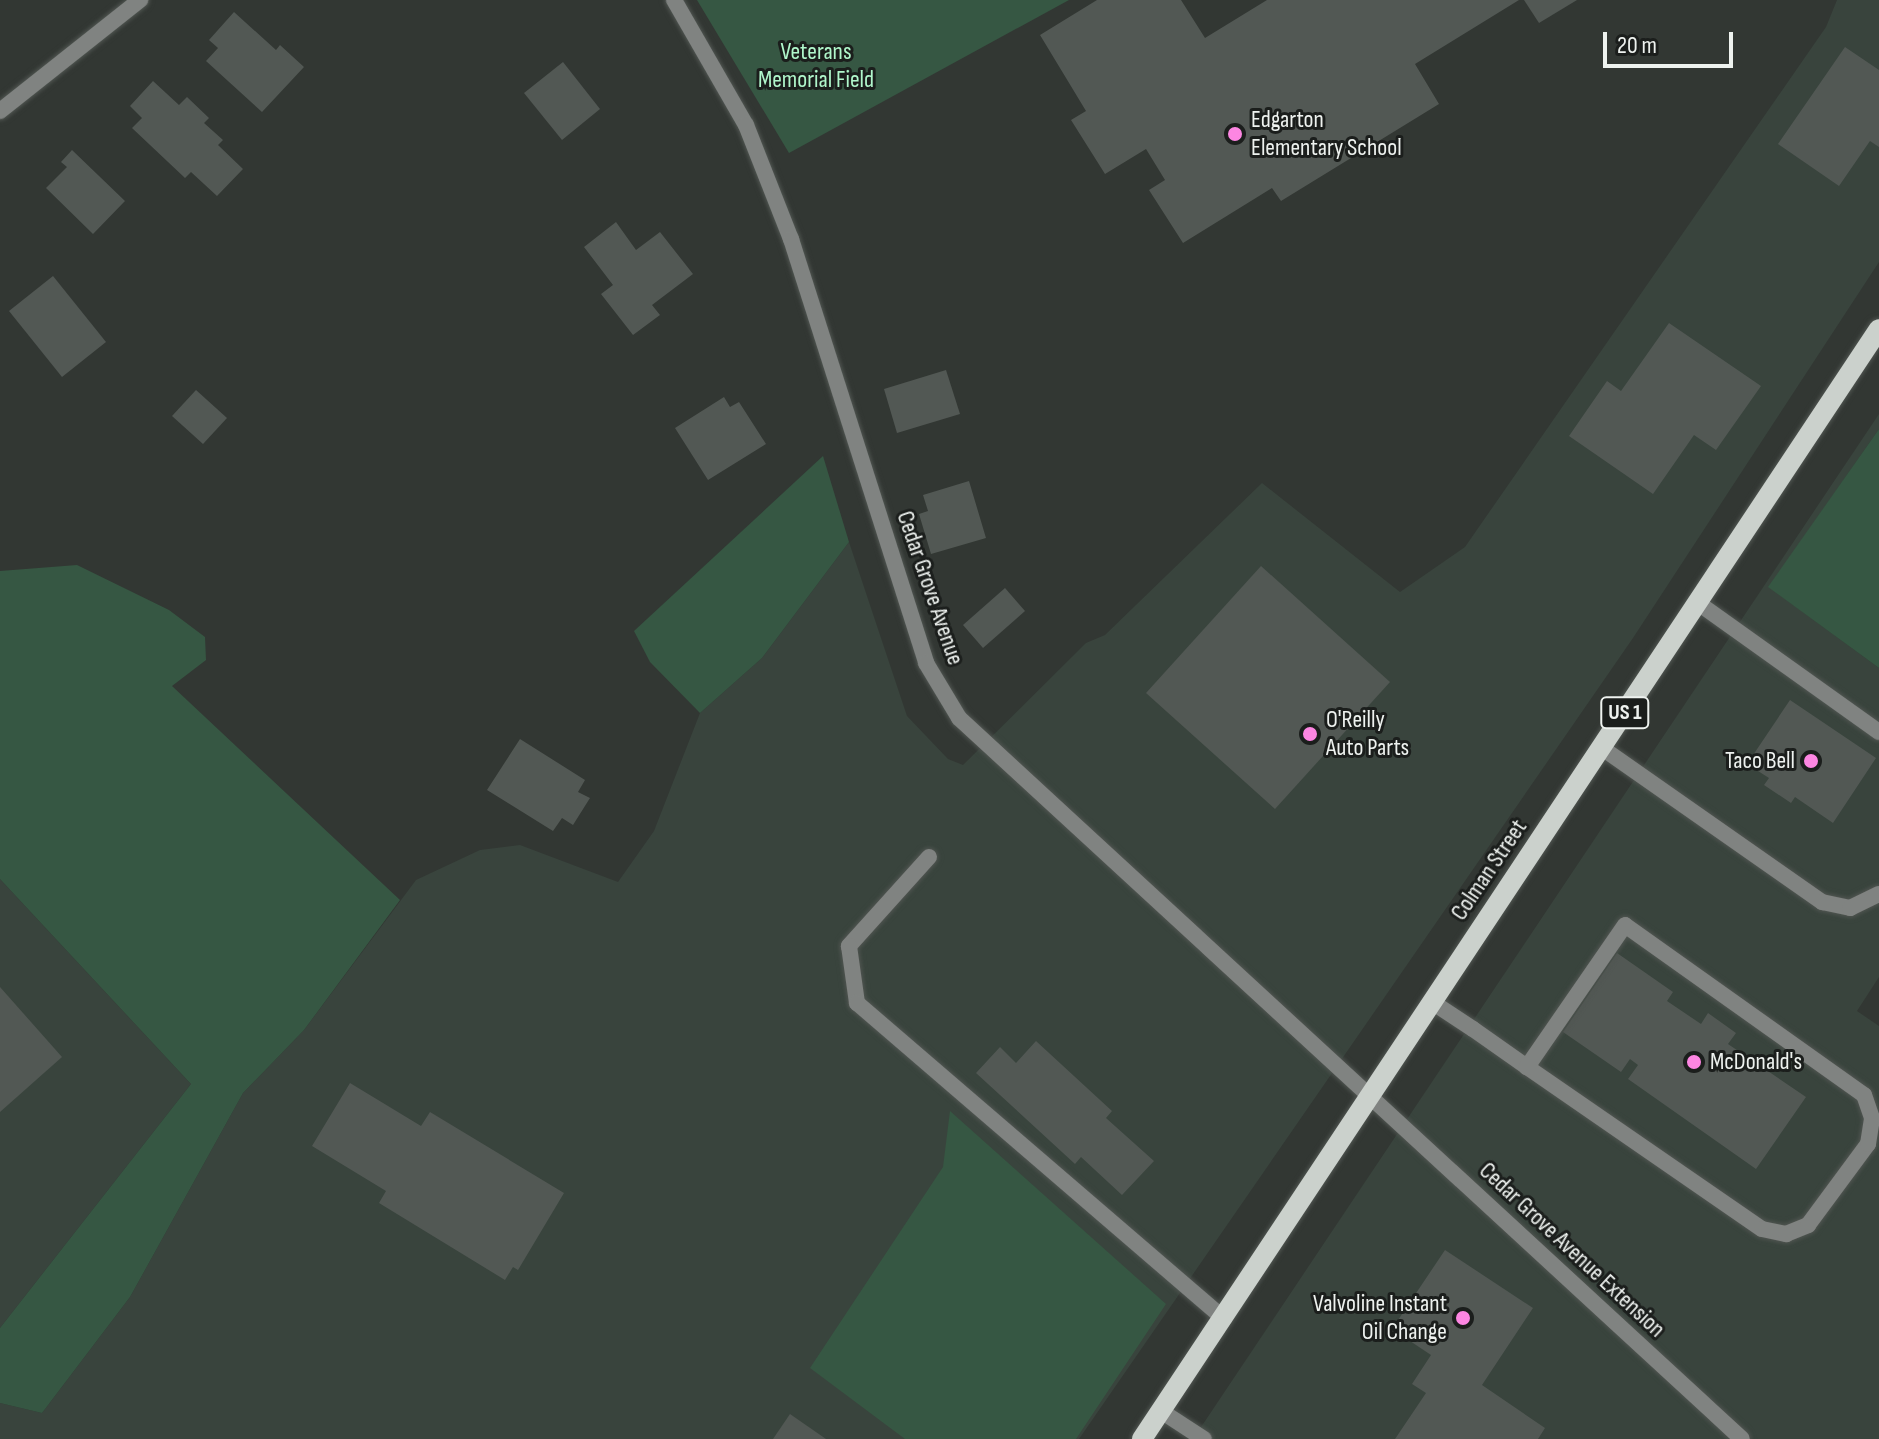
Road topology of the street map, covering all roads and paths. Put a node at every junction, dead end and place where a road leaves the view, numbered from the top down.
1 (140, 0) edge
2 (674, 0) edge
3 (0, 111) edge
4 (1879, 329) edge
5 (1698, 603) junction
6 (1879, 732) edge
7 (1602, 748) junction
8 (929, 857) dead end
9 (1879, 894) edge
10 (1432, 1002) junction
11 (1527, 1067) junction
12 (1370, 1096) junction
13 (1224, 1319) junction
14 (1161, 1411) junction
15 (1142, 1439) edge
16 (1204, 1439) edge
17 (1742, 1439) edge

1 - 3 street
2 - 12 street, Cedar Grove Avenue
4 - 5 main road, Colman Street / US 1
5 - 6 street
5 - 7 main road, Colman Street / US 1
7 - 9 street
7 - 10 main road, Colman Street / US 1
8 - 13 street
10 - 11 street
10 - 12 main road, Colman Street / US 1
11 - 11 street
12 - 13 main road, Colman Street / US 1
12 - 17 street, Cedar Grove Avenue Extension
13 - 14 main road, Colman Street / US 1
14 - 15 main road, Colman Street / US 1
14 - 16 street

